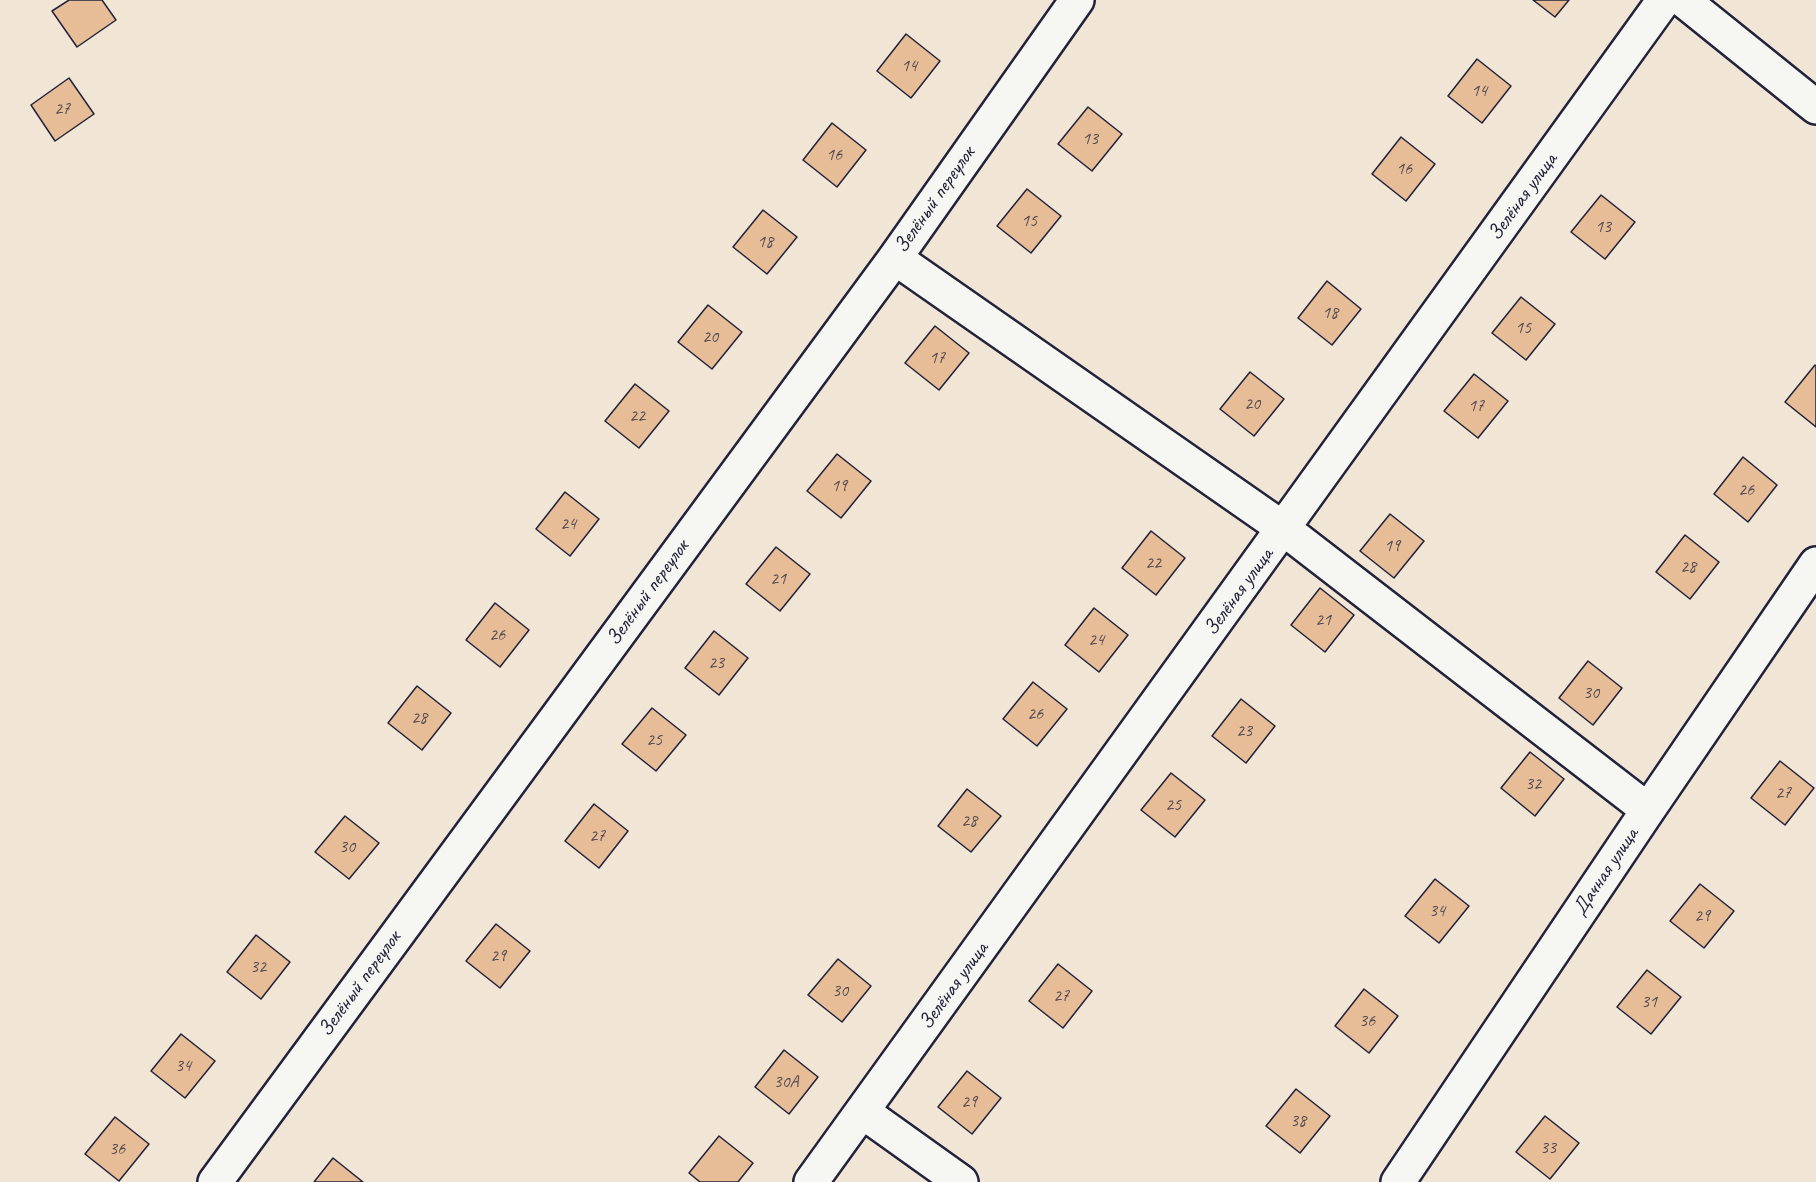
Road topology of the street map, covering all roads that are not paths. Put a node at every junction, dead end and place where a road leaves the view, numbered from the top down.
1 (1077, 0) edge
2 (1664, 0) edge
3 (1683, 0) edge
4 (1816, 107) edge
5 (894, 258) junction
6 (1284, 529) junction
7 (1816, 564) edge
8 (1648, 810) junction
9 (863, 1112) junction
10 (215, 1182) edge
11 (811, 1182) edge
12 (961, 1182) edge
13 (1398, 1182) edge

1 - 5 street, Зелёный переулок
2 - 6 street, Зелёная улица
3 - 4 street
5 - 6 street
5 - 10 street, Зелёный переулок
6 - 8 street
6 - 9 street, Зелёная улица
7 - 8 street, Дачная улица
8 - 13 street, Дачная улица
9 - 11 street, Зелёная улица
9 - 12 street

